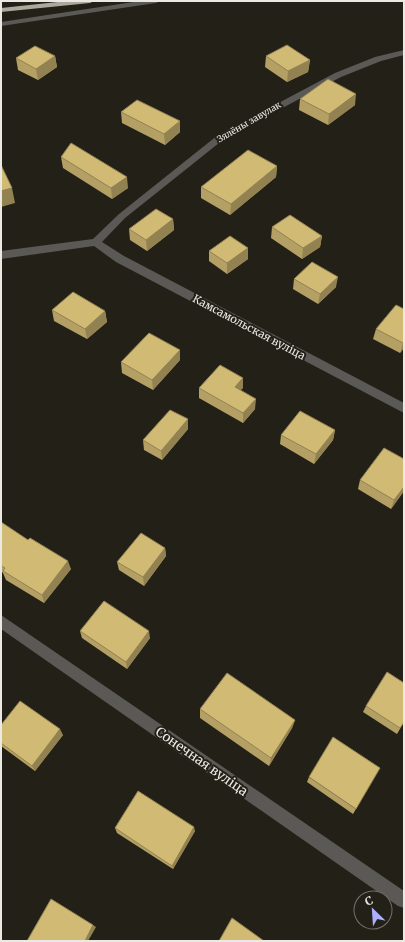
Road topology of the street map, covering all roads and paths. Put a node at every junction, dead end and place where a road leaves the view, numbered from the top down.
1 (90, 1) edge
2 (156, 1) edge
3 (1, 10) edge
4 (1, 24) edge
5 (404, 52) edge
6 (96, 242) junction
7 (1, 255) edge
8 (404, 408) edge
9 (1, 620) edge
10 (404, 900) edge

1 - 3 highway
2 - 4 street
5 - 6 street, Зялёны завулак
6 - 7 street
6 - 8 street, Камсамольская вуліца
9 - 10 street, Сонечная вуліца

